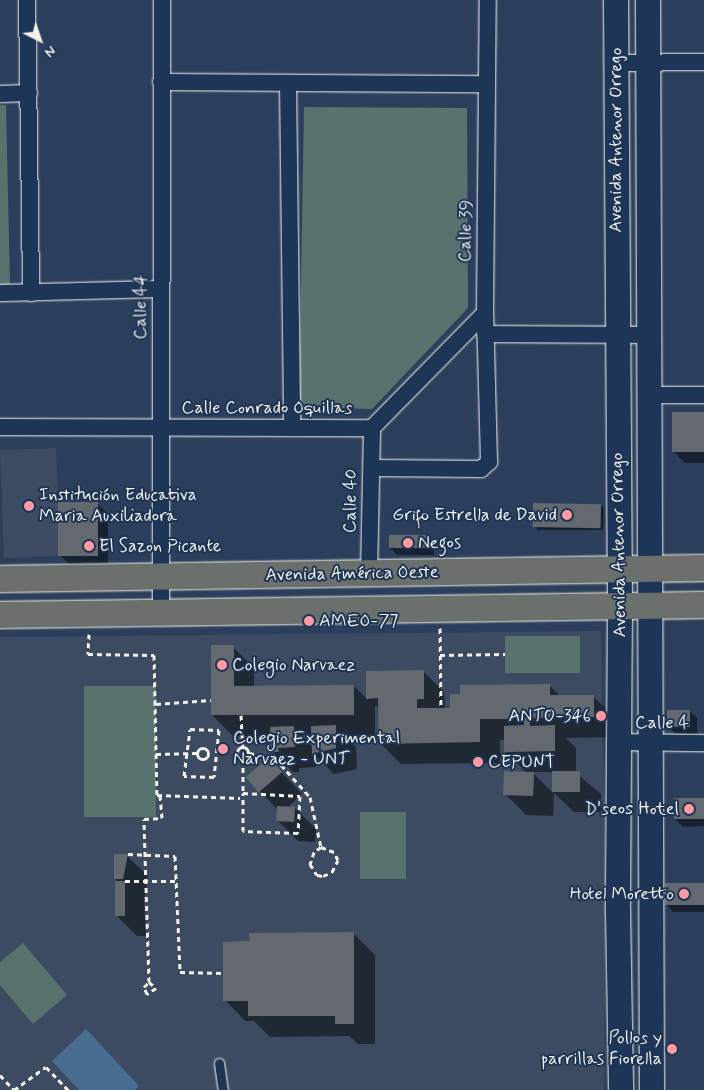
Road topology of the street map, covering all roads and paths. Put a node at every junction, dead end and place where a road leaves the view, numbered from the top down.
1 (27, 0) edge
2 (162, 0) edge
3 (488, 0) edge
4 (616, 0) edge
5 (648, 0) edge
6 (704, 62) edge
7 (615, 63) junction
8 (647, 63) junction
9 (161, 82) junction
10 (288, 82) junction
11 (487, 84) junction
12 (0, 94) edge
13 (30, 94) junction
14 (161, 289) junction
15 (31, 292) junction
16 (0, 293) edge
17 (485, 312) junction
18 (485, 334) junction
19 (616, 334) junction
20 (649, 335) junction
21 (649, 396) junction
22 (704, 396) edge
23 (0, 427) edge
24 (161, 428) junction
25 (292, 428) junction
26 (372, 428) junction
27 (372, 468) junction
28 (651, 485) junction
29 (618, 486) junction
30 (619, 568) junction
31 (651, 568) junction
32 (704, 568) edge
33 (369, 574) junction
34 (160, 578) junction
35 (0, 579) edge
36 (620, 605) junction
37 (651, 605) junction
38 (704, 605) edge
39 (440, 609) junction
40 (88, 614) junction
41 (161, 614) junction
42 (0, 615) edge
43 (505, 654) dead end
44 (440, 655) junction
45 (211, 700) dead end
46 (156, 704) junction
47 (441, 708) dead end
48 (241, 716) dead end
49 (619, 742) junction
50 (650, 743) junction
51 (704, 743) edge
52 (243, 748) junction
53 (187, 753) junction
54 (197, 753) dead end
55 (249, 753) junction
56 (156, 754) junction
57 (243, 759) junction
58 (243, 793) junction
59 (160, 795) junction
60 (240, 798) dead end
61 (321, 847) junction
62 (128, 854) dead end
63 (145, 855) junction
64 (125, 881) dead end
65 (146, 881) junction
66 (176, 881) junction
67 (223, 973) dead end
68 (150, 982) dead end
69 (219, 1063) dead end
70 (0, 1075) edge
71 (14, 1090) edge
72 (68, 1090) edge
73 (222, 1090) edge
74 (621, 1090) edge
75 (652, 1090) edge

1 - 13 street
2 - 9 street, Calle 44
3 - 11 street, Calle 39
4 - 7 street, Avenida Antenor Orrego
5 - 8 street, Avenida Antenor Orrego
6 - 8 street
7 - 8 street
7 - 19 street, Avenida Antenor Orrego
8 - 20 street, Avenida Antenor Orrego
9 - 10 street
9 - 14 street, Calle 44
10 - 11 street
10 - 25 street
11 - 17 street, Calle 39
12 - 13 street
13 - 15 street
14 - 15 street
14 - 24 street, Calle 44
15 - 16 street
17 - 18 street, Calle 39
17 - 26 street, Calle Conrado Oquillas
18 - 19 street
18 - 27 street, Calle 39
19 - 20 street
19 - 29 street, Avenida Antenor Orrego
20 - 21 street, Avenida Antenor Orrego
21 - 22 street
21 - 28 street, Avenida Antenor Orrego
23 - 24 street, Calle Conrado Oquillas
24 - 25 street, Calle Conrado Oquillas
24 - 34 street, Calle 44
25 - 26 street, Calle Conrado Oquillas
26 - 27 street, Calle 40
27 - 33 street, Calle 40
28 - 29 street
28 - 31 street, Avenida Antenor Orrego
29 - 30 street, Avenida Antenor Orrego
30 - 31 main road, Avenida América Oeste
30 - 33 main road, Avenida América Oeste
30 - 36 street, Avenida Antenor Orrego
31 - 32 main road, Avenida América Oeste
31 - 37 street, Avenida Antenor Orrego
33 - 34 main road, Avenida América Oeste
34 - 35 main road, Avenida América Oeste
34 - 41 street, Calle 44
36 - 37 main road, Avenida América Oeste
36 - 39 main road, Avenida América Oeste
36 - 49 street, Avenida Antenor Orrego
37 - 38 main road, Avenida América Oeste
37 - 50 street, Avenida Antenor Orrego
39 - 41 main road, Avenida América Oeste
39 - 44 path
40 - 41 main road, Avenida América Oeste
40 - 42 main road, Avenida América Oeste
40 - 46 path
43 - 44 path
44 - 47 path
45 - 46 path
46 - 56 path
48 - 52 path
49 - 50 street, Calle 4
49 - 74 street, Avenida Antenor Orrego
50 - 51 street, Calle 4
50 - 75 street, Avenida Antenor Orrego
52 - 55 path
52 - 57 path
53 - 53 path
53 - 54 path
53 - 56 path
55 - 57 path
55 - 61 path
56 - 59 path
57 - 58 path
58 - 58 path
59 - 60 path
59 - 63 path
61 - 61 path
62 - 63 path
63 - 65 path
63 - 66 path
64 - 65 path
65 - 66 path
65 - 68 path
66 - 67 path
69 - 73 lane
70 - 71 path
71 - 72 path

